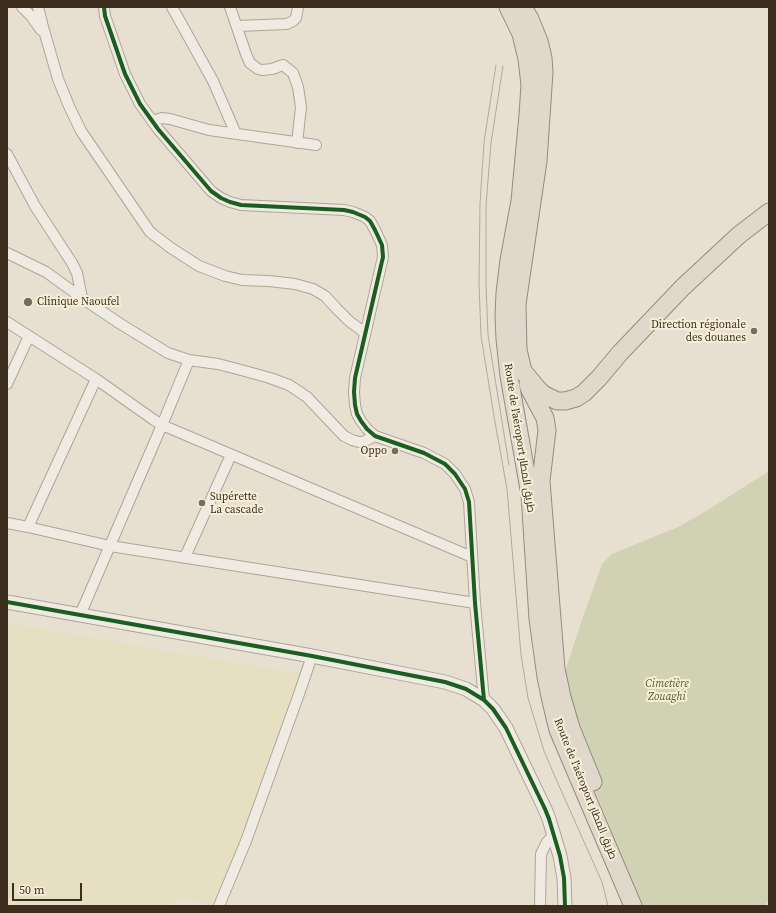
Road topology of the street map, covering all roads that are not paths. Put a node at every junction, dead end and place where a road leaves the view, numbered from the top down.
1 (22, 7) edge
2 (38, 7) edge
3 (104, 7) edge
4 (172, 7) edge
5 (230, 7) edge
6 (298, 7) edge
7 (508, 7) edge
8 (523, 7) edge
9 (237, 26) junction
10 (45, 36) junction
11 (152, 121) junction
12 (236, 134) junction
13 (297, 142) junction
14 (316, 145) dead end
15 (7, 154) edge
16 (769, 212) edge
17 (7, 253) edge
18 (82, 298) junction
19 (7, 322) edge
20 (365, 333) junction
21 (29, 336) junction
22 (189, 360) junction
23 (524, 371) junction
24 (96, 379) junction
25 (7, 384) edge
26 (162, 425) junction
27 (375, 436) junction
28 (231, 455) junction
29 (7, 523) edge
30 (28, 527) junction
31 (110, 546) junction
32 (185, 557) junction
33 (472, 557) junction
34 (7, 602) edge
35 (475, 604) junction
36 (80, 615) junction
37 (312, 656) junction
38 (484, 700) junction
39 (554, 835) junction
40 (621, 877) junction
41 (219, 906) edge
42 (540, 906) edge
43 (565, 906) edge
44 (628, 906) edge
45 (633, 906) edge
46 (645, 906) edge

1 - 10 street
2 - 10 street
3 - 11 street
4 - 12 street
5 - 9 street
6 - 9 street
7 - 40 highway, Route de l'aéroport طريق المطار
8 - 23 highway, Route de l'aéroport طريق المطار
9 - 13 street
10 - 20 street
11 - 12 street
11 - 20 street
12 - 13 street
13 - 14 street
15 - 18 street
16 - 23 highway, Route de l'aéroport طريق المطار
17 - 18 street
18 - 22 street
19 - 21 street
20 - 27 street
21 - 24 street
21 - 25 street
22 - 26 street
22 - 27 street
23 - 46 highway
24 - 26 street
24 - 30 street
26 - 28 street
26 - 31 street
27 - 33 street
28 - 32 street
28 - 33 street
29 - 30 street
30 - 31 street
31 - 32 street
31 - 36 street
32 - 35 street
33 - 35 street
34 - 36 street
35 - 38 street
36 - 37 street
37 - 38 street
37 - 41 street
38 - 39 street
39 - 42 street
39 - 43 street
40 - 44 highway
40 - 45 highway, Route de l'aéroport طريق المطار

